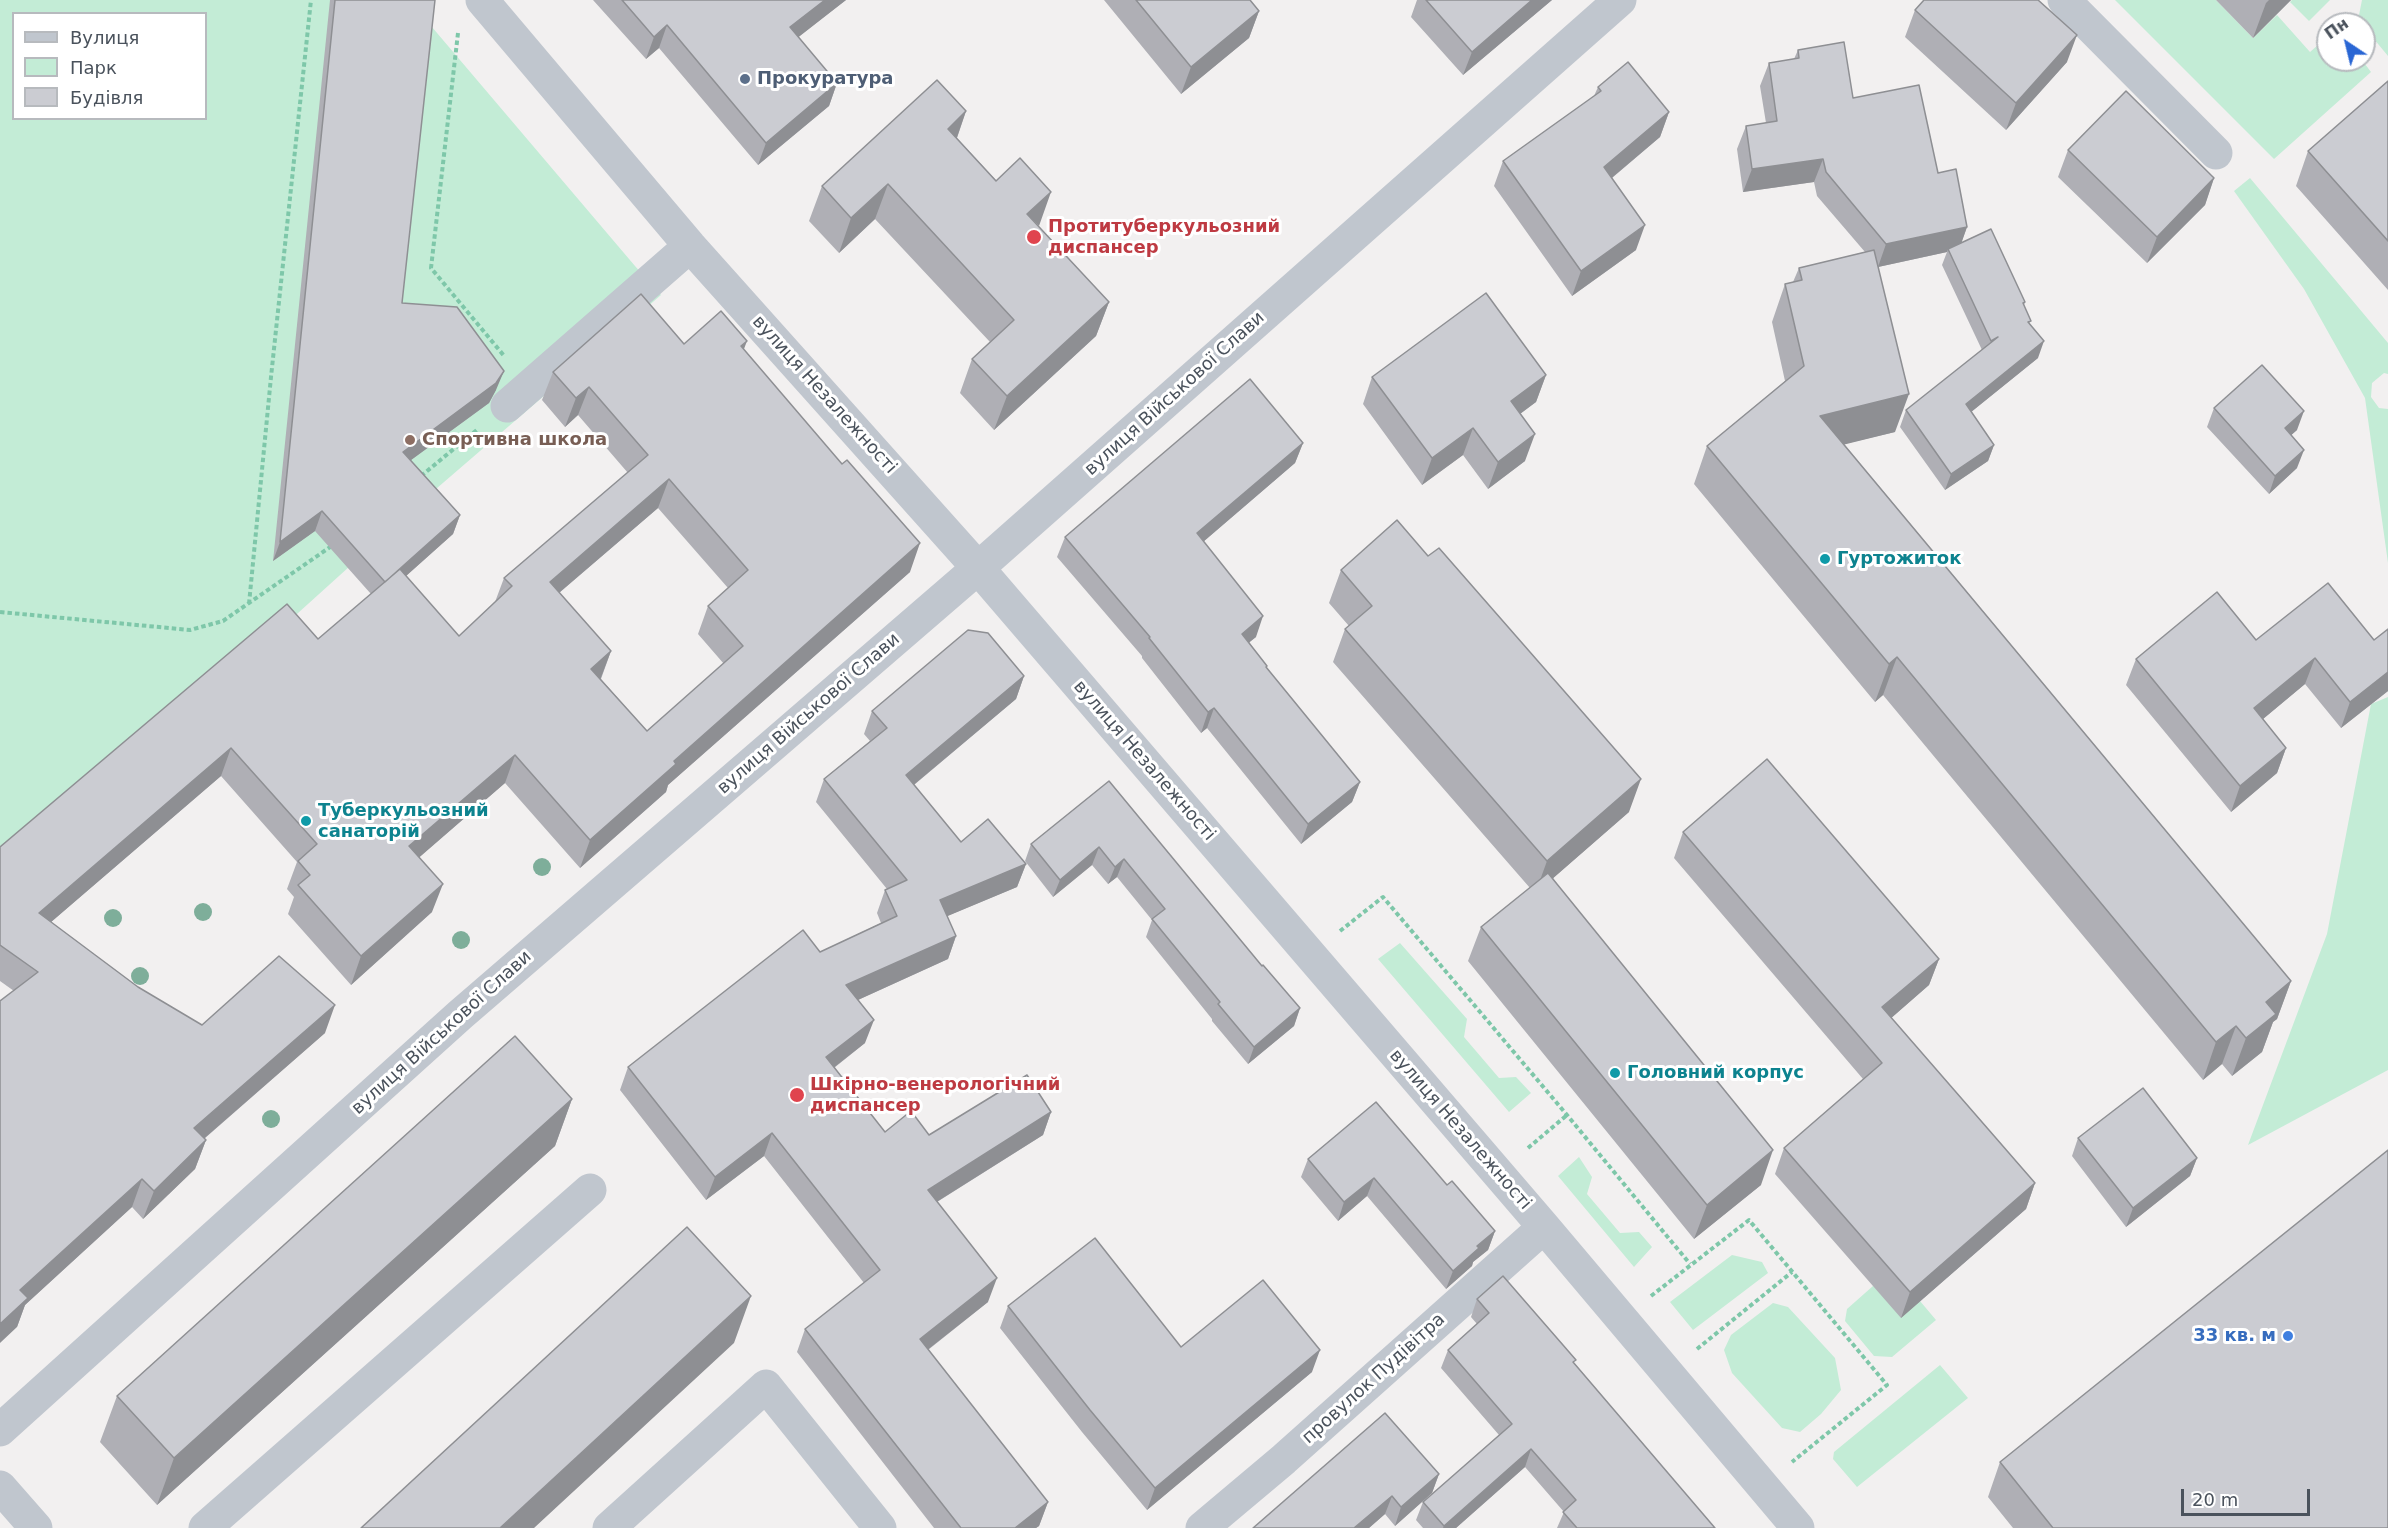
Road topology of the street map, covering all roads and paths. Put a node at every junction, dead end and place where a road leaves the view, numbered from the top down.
1 (312, 0) edge
2 (482, 0) edge
3 (1620, 0) edge
4 (2064, 0) edge
5 (458, 32) dead end
6 (2216, 153) dead end
7 (690, 246) junction
8 (518, 396) junction
9 (415, 481) edge
10 (341, 539) edge
11 (978, 568) junction
12 (249, 604) junction
13 (0, 612) edge
14 (1332, 937) dead end
15 (1567, 1115) junction
16 (1520, 1154) dead end
17 (590, 1190) dead end
18 (1544, 1227) junction
19 (1690, 1264) junction
20 (1792, 1272) junction
21 (1646, 1300) dead end
22 (1692, 1354) dead end
23 (0, 1430) edge
24 (1787, 1466) dead end
25 (0, 1487) edge
26 (36, 1528) edge
27 (205, 1528) edge
28 (609, 1528) edge
29 (880, 1528) edge
30 (1202, 1528) edge
31 (1798, 1528) edge

1 - 12 path
2 - 7 street, вулиця Незалежності
3 - 11 street, вулиця Військової Слави
4 - 6 street
5 - 8 path
7 - 8 street
7 - 11 street, вулиця Незалежності
8 - 9 path
10 - 12 path
11 - 18 street, вулиця Незалежності
11 - 23 street, вулиця Військової Слави
12 - 13 path
14 - 15 path
15 - 16 path
15 - 19 path
17 - 27 street
18 - 30 street, провулок Пудівітра
18 - 31 street, вулиця Незалежності
19 - 20 path
19 - 21 path
20 - 22 path
20 - 24 path
25 - 26 street
28 - 29 street

